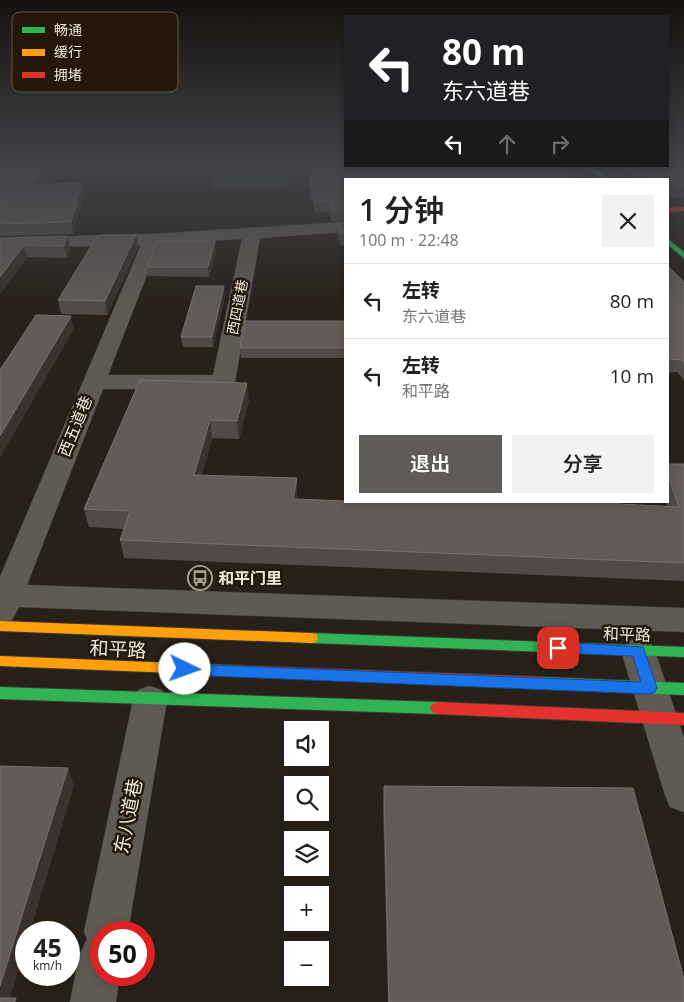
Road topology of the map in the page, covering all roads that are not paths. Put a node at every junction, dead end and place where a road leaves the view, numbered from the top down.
1 (344, 226) edge
2 (252, 233) junction
3 (152, 239) junction
4 (669, 242) edge
5 (0, 243) edge
6 (684, 256) edge
7 (93, 382) junction
8 (2, 601) edge
9 (684, 620) edge
10 (0, 626) edge
11 (638, 651) junction
12 (684, 652) edge
13 (0, 661) edge
14 (0, 693) edge
15 (150, 700) junction
16 (669, 704) edge
17 (684, 795) edge
18 (108, 921) edge
19 (95, 986) edge
20 (92, 1002) edge

1 - 2 street
2 - 3 street
2 - 7 street, 西四道巷
3 - 5 street
3 - 7 street, 西五道巷
4 - 6 main road
7 - 8 street, 西五道巷
8 - 9 street
10 - 11 main road, 和平路
11 - 12 main road, 和平路
11 - 16 street
13 - 16 main road, 和平路
14 - 15 main road
15 - 16 main road
15 - 18 street, 东八道巷
16 - 17 street
19 - 20 street

